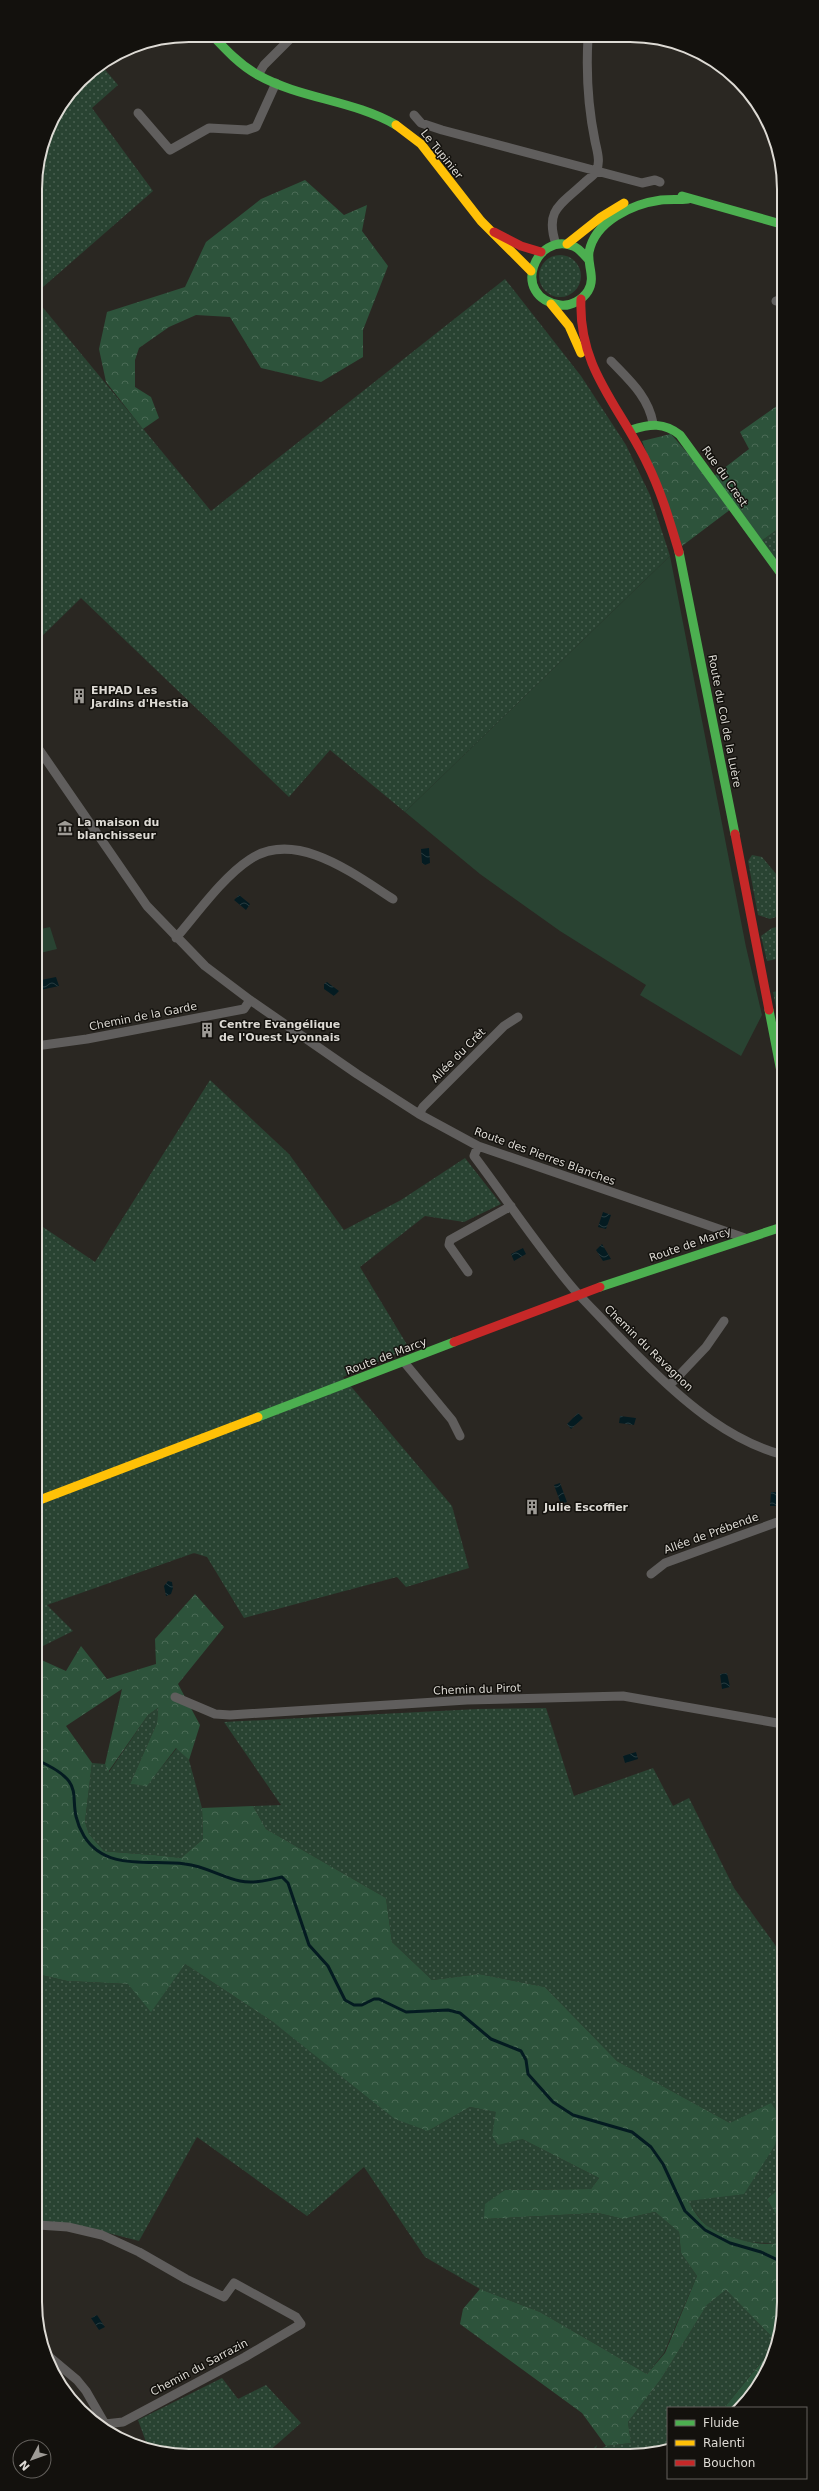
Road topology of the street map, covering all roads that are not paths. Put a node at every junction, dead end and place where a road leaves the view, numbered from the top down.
1 (219, 42) edge
2 (287, 42) edge
3 (588, 42) edge
4 (258, 75) junction
5 (276, 83) junction
6 (138, 113) dead end
7 (414, 115) dead end
8 (596, 172) junction
9 (660, 182) dead end
10 (688, 199) junction
11 (777, 223) edge
12 (486, 228) junction
13 (556, 244) junction
14 (567, 244) junction
15 (541, 252) junction
16 (589, 260) junction
17 (531, 271) junction
18 (582, 299) junction
19 (551, 304) junction
20 (611, 361) dead end
21 (602, 383) junction
22 (653, 423) junction
23 (631, 430) junction
24 (777, 568) edge
25 (42, 754) edge
26 (393, 899) dead end
27 (176, 938) junction
28 (250, 1000) junction
29 (518, 1017) dead end
30 (42, 1045) edge
31 (777, 1051) edge
32 (419, 1114) junction
33 (478, 1146) junction
34 (512, 1206) junction
35 (777, 1228) edge
36 (777, 1235) edge
37 (745, 1238) junction
38 (468, 1272) dead end
39 (578, 1294) junction
40 (724, 1322) dead end
41 (404, 1362) junction
42 (669, 1386) junction
43 (460, 1436) dead end
44 (777, 1453) edge
45 (42, 1499) edge
46 (777, 1522) edge
47 (651, 1574) dead end
48 (175, 1697) dead end
49 (777, 1723) edge
50 (42, 2225) edge
51 (54, 2361) edge
52 (102, 2420) edge
53 (109, 2425) edge

1 - 4 main road, Le Tupinier
2 - 4 street
3 - 8 street
4 - 5 main road, Le Tupinier
5 - 6 street
5 - 12 main road, Le Tupinier
7 - 8 street, Le Tupinier
8 - 9 street, Le Tupinier
8 - 13 street
10 - 11 main road
10 - 14 main road
10 - 16 main road
12 - 15 main road
12 - 17 main road, Le Tupinier
13 - 14 main road
13 - 15 main road
14 - 16 main road
15 - 17 main road
16 - 18 main road
17 - 19 main road
18 - 19 main road
18 - 21 main road, Route du Col de la Luère
19 - 21 main road, Route du Col de la Luère
20 - 22 street
21 - 23 main road, Route du Col de la Luère
22 - 23 main road
22 - 24 main road, Rue du Crest
23 - 31 main road, Route du Col de la Luère
25 - 27 street, Route des Pierres Blanches
26 - 27 street
27 - 28 street, Route des Pierres Blanches
28 - 30 street, Chemin de la Garde
28 - 32 street, Route des Pierres Blanches
29 - 32 street, Allée du Crêt
32 - 33 street, Route des Pierres Blanches
33 - 34 street, Chemin du Ravagnon
33 - 37 street, Route des Pierres Blanches
34 - 38 street
34 - 39 street, Chemin du Ravagnon
35 - 37 main road, Route de Marcy
36 - 37 main road, Route de Marcy
37 - 39 main road, Route de Marcy
39 - 41 main road, Route de Marcy
39 - 42 street, Chemin du Ravagnon
40 - 42 street
41 - 43 street
41 - 45 main road, Route de Marcy
42 - 44 street, Chemin du Ravagnon
46 - 47 street, Allée de Prébende
48 - 49 street, Chemin du Pirot
50 - 53 street, Chemin du Sarrazin
51 - 52 street

